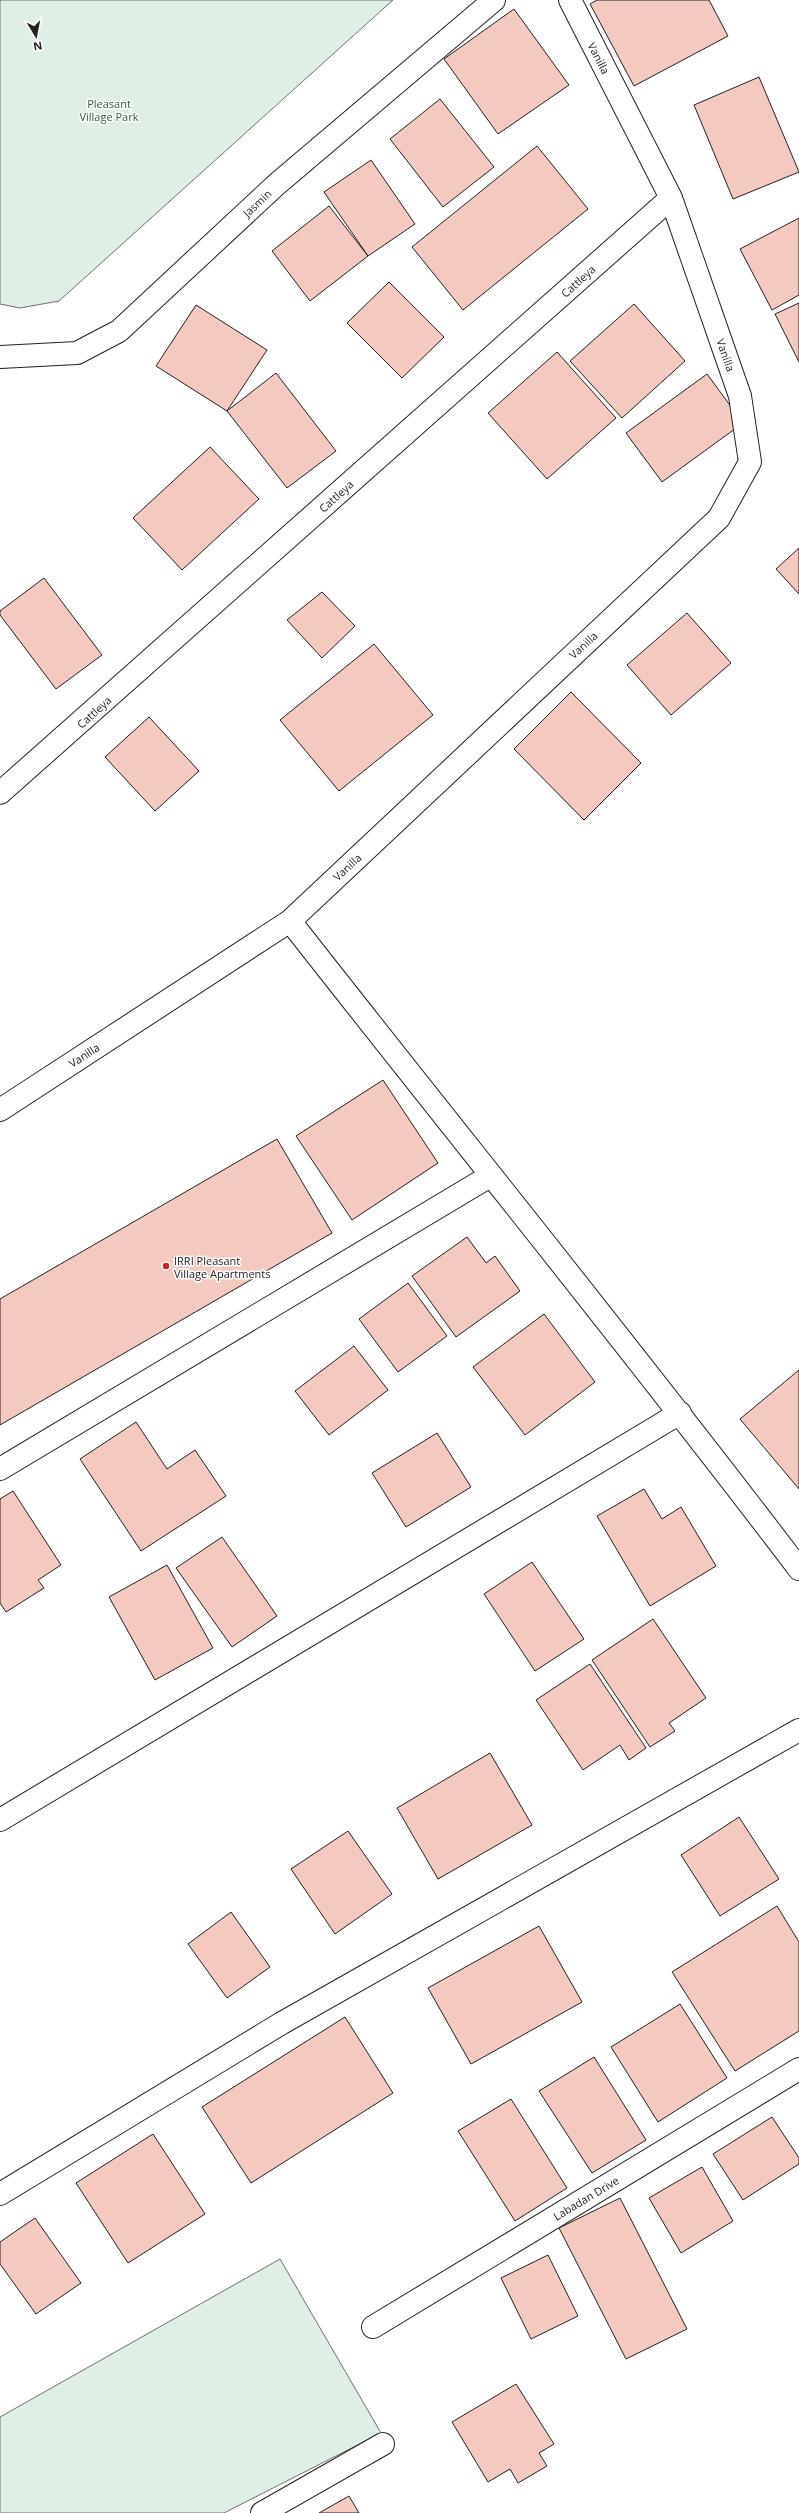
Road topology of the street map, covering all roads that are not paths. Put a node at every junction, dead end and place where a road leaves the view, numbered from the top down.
1 (494, 0) edge
2 (570, 0) edge
3 (671, 198) junction
4 (0, 357) edge
5 (0, 794) edge
6 (290, 921) junction
7 (0, 1110) edge
8 (490, 1176) junction
9 (680, 1413) junction
10 (0, 1469) edge
11 (799, 1569) edge
12 (799, 1730) edge
13 (0, 1820) edge
14 (799, 2069) edge
15 (0, 2194) edge
16 (373, 2327) dead end
17 (383, 2444) dead end
18 (262, 2513) edge

1 - 4 street, Jasmin
2 - 3 street, Vanilla
3 - 5 street, Cattleya
3 - 6 street, Vanilla
6 - 7 street, Vanilla
6 - 8 street
8 - 9 street
8 - 10 street
9 - 11 street
9 - 13 street
12 - 15 street
14 - 16 street, Labadan Drive
17 - 18 street

